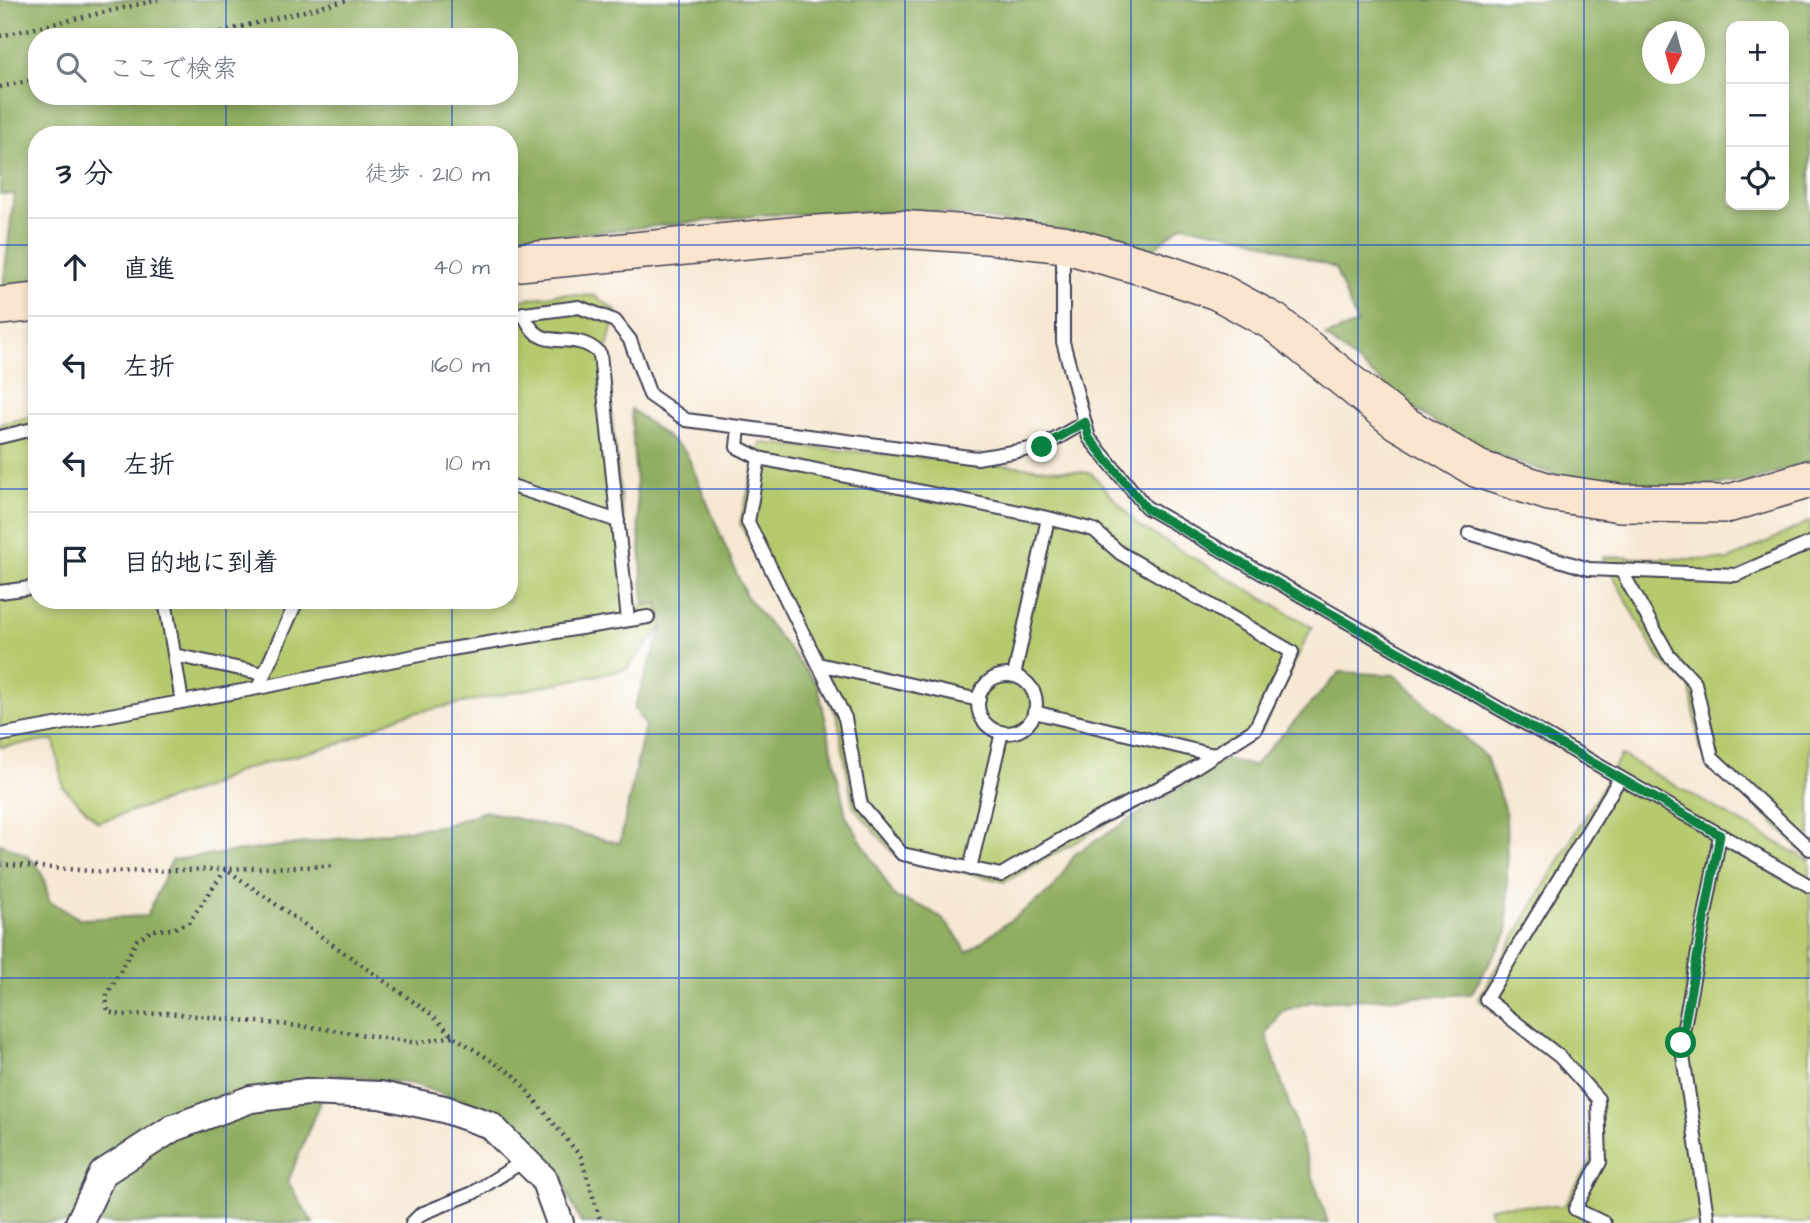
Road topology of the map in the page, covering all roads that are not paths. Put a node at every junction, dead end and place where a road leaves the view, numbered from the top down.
1 (1063, 244) junction
2 (518, 262) edge
3 (28, 303) edge
4 (0, 306) edge
5 (518, 314) edge
6 (518, 316) edge
7 (1085, 422) junction
8 (739, 427) junction
9 (28, 430) edge
10 (0, 437) edge
11 (759, 458) junction
12 (1810, 479) edge
13 (518, 488) edge
14 (1048, 518) junction
15 (618, 521) junction
16 (1469, 533) dead end
17 (1810, 543) edge
18 (1621, 570) junction
19 (28, 588) edge
20 (0, 592) edge
21 (166, 609) edge
22 (293, 609) edge
23 (648, 617) dead end
24 (628, 620) junction
25 (174, 655) junction
26 (818, 664) junction
27 (264, 674) junction
28 (1014, 676) junction
29 (258, 688) junction
30 (978, 700) junction
31 (182, 702) junction
32 (1034, 712) junction
33 (1002, 732) junction
34 (0, 735) edge
35 (1214, 755) junction
36 (1620, 778) junction
37 (1720, 835) junction
38 (1810, 849) edge
39 (970, 869) junction
40 (1810, 886) edge
41 (525, 1160) junction
42 (79, 1223) edge
43 (412, 1223) edge
44 (560, 1223) edge
45 (1604, 1223) edge
46 (1708, 1223) edge

1 - 2 street
1 - 7 lane
1 - 12 street
3 - 4 street
5 - 8 lane
6 - 15 lane
7 - 8 lane
7 - 36 lane
8 - 11 lane
9 - 10 lane
11 - 14 lane
11 - 26 lane
13 - 15 lane
14 - 28 lane
14 - 35 lane
15 - 24 lane
16 - 18 lane
17 - 18 lane
18 - 38 lane
19 - 20 lane
21 - 25 lane
22 - 27 lane
23 - 24 lane
24 - 29 lane
25 - 27 lane
25 - 31 lane
26 - 30 lane
26 - 39 lane
27 - 29 lane
28 - 30 lane
28 - 32 lane
29 - 31 lane
30 - 33 lane
31 - 34 lane
32 - 33 lane
32 - 35 lane
33 - 39 lane
35 - 39 lane
36 - 37 lane
36 - 45 lane
37 - 40 lane
37 - 46 lane
41 - 42 street
41 - 43 lane
41 - 44 street

